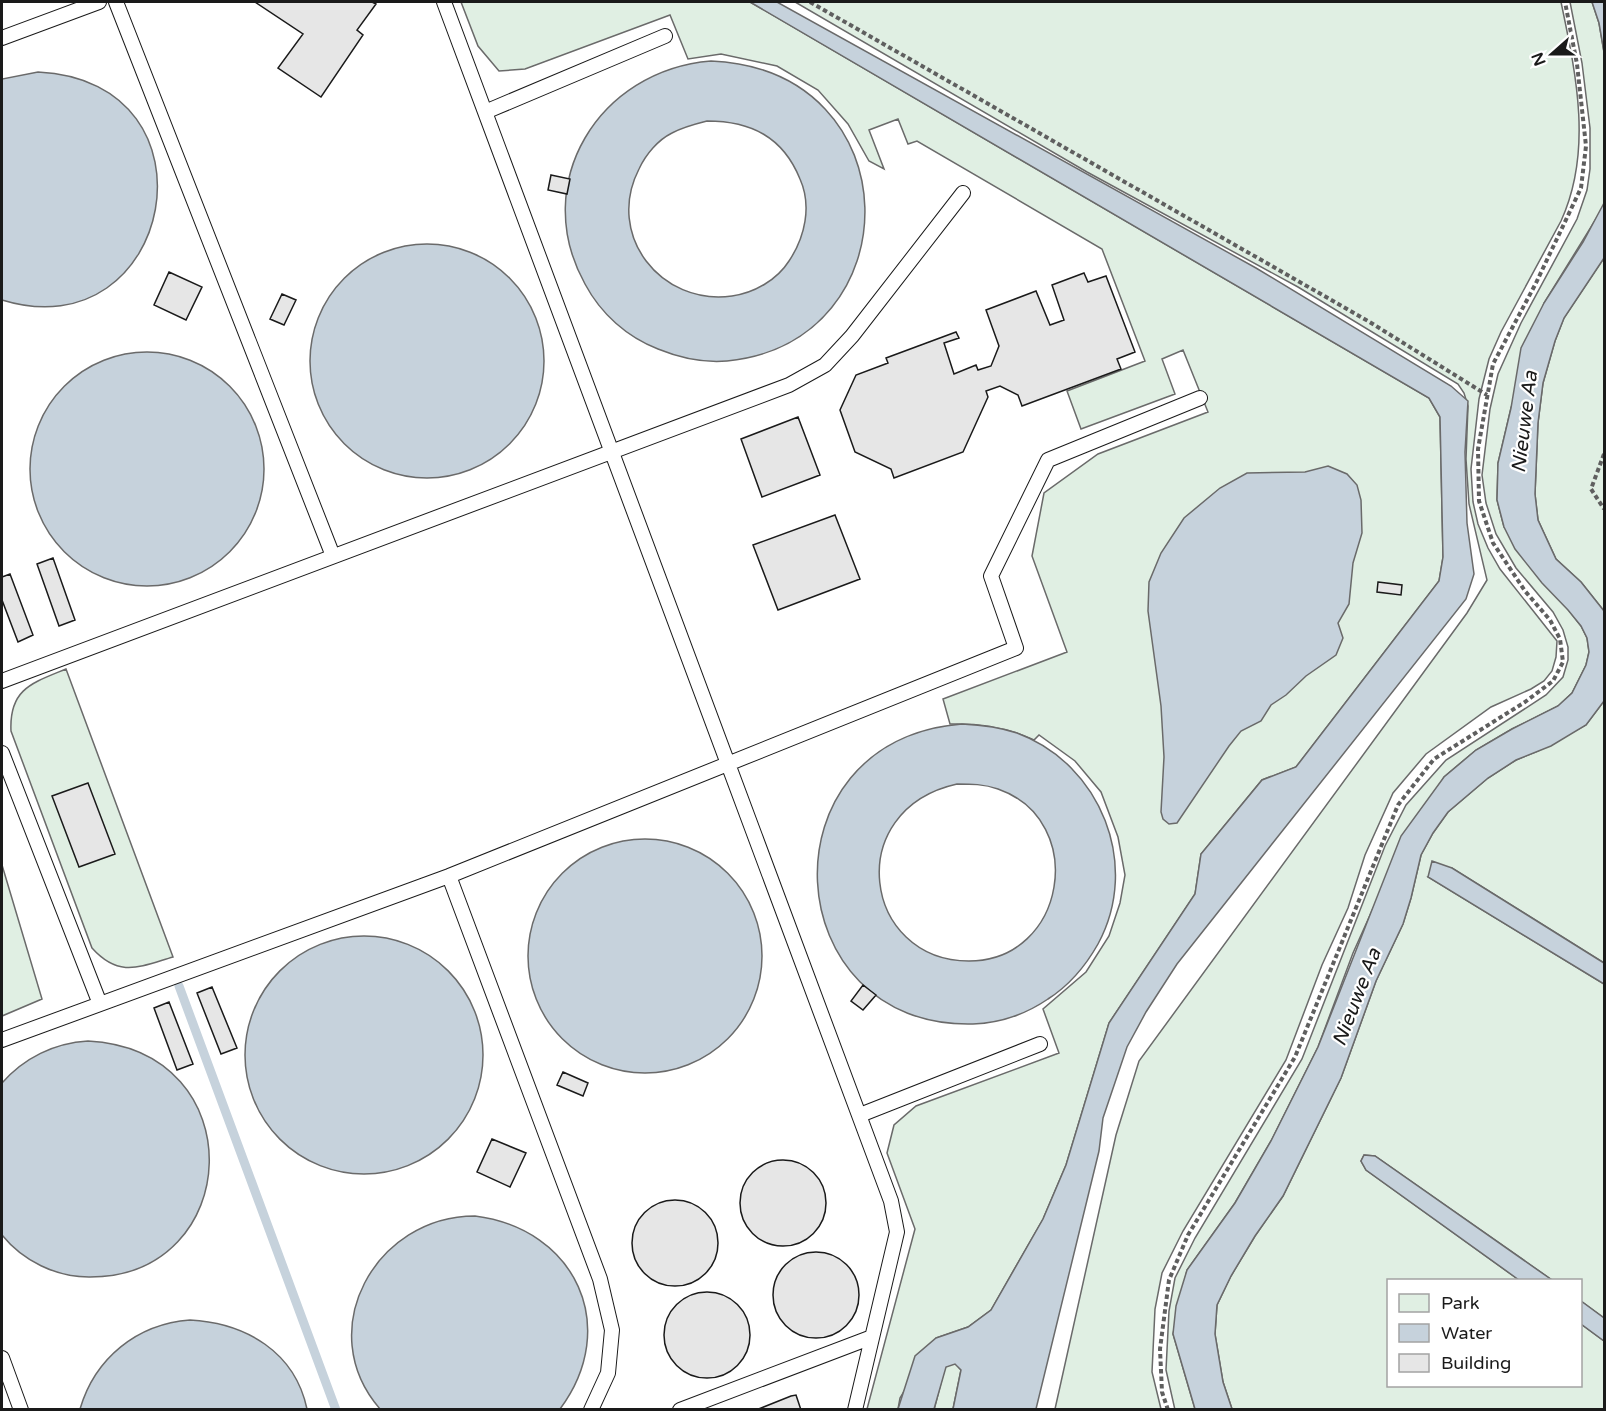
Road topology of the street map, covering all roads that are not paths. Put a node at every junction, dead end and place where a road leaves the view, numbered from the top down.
1 (99, 2) edge
2 (116, 2) edge
3 (444, 2) edge
4 (665, 36) dead end
5 (2, 38) edge
6 (485, 112) junction
7 (963, 193) dead end
8 (1200, 398) dead end
9 (612, 451) junction
10 (333, 556) junction
11 (2, 681) edge
12 (2, 753) edge
13 (729, 764) junction
14 (448, 876) junction
15 (100, 1004) junction
16 (2, 1040) edge
17 (1040, 1044) dead end
18 (860, 1115) junction
19 (872, 1337) junction
20 (2, 1358) edge
21 (21, 1410) edge
22 (591, 1410) edge
23 (680, 1410) edge
24 (855, 1410) edge

1 - 5 lane
2 - 10 lane
3 - 6 lane
4 - 6 lane
6 - 9 lane
7 - 9 lane
8 - 13 lane
9 - 10 lane
9 - 13 lane
10 - 11 lane
12 - 15 lane
13 - 14 lane
13 - 18 lane
14 - 15 lane
14 - 22 lane
15 - 16 lane
17 - 18 lane
18 - 19 lane
19 - 23 lane
19 - 24 lane
20 - 21 lane

